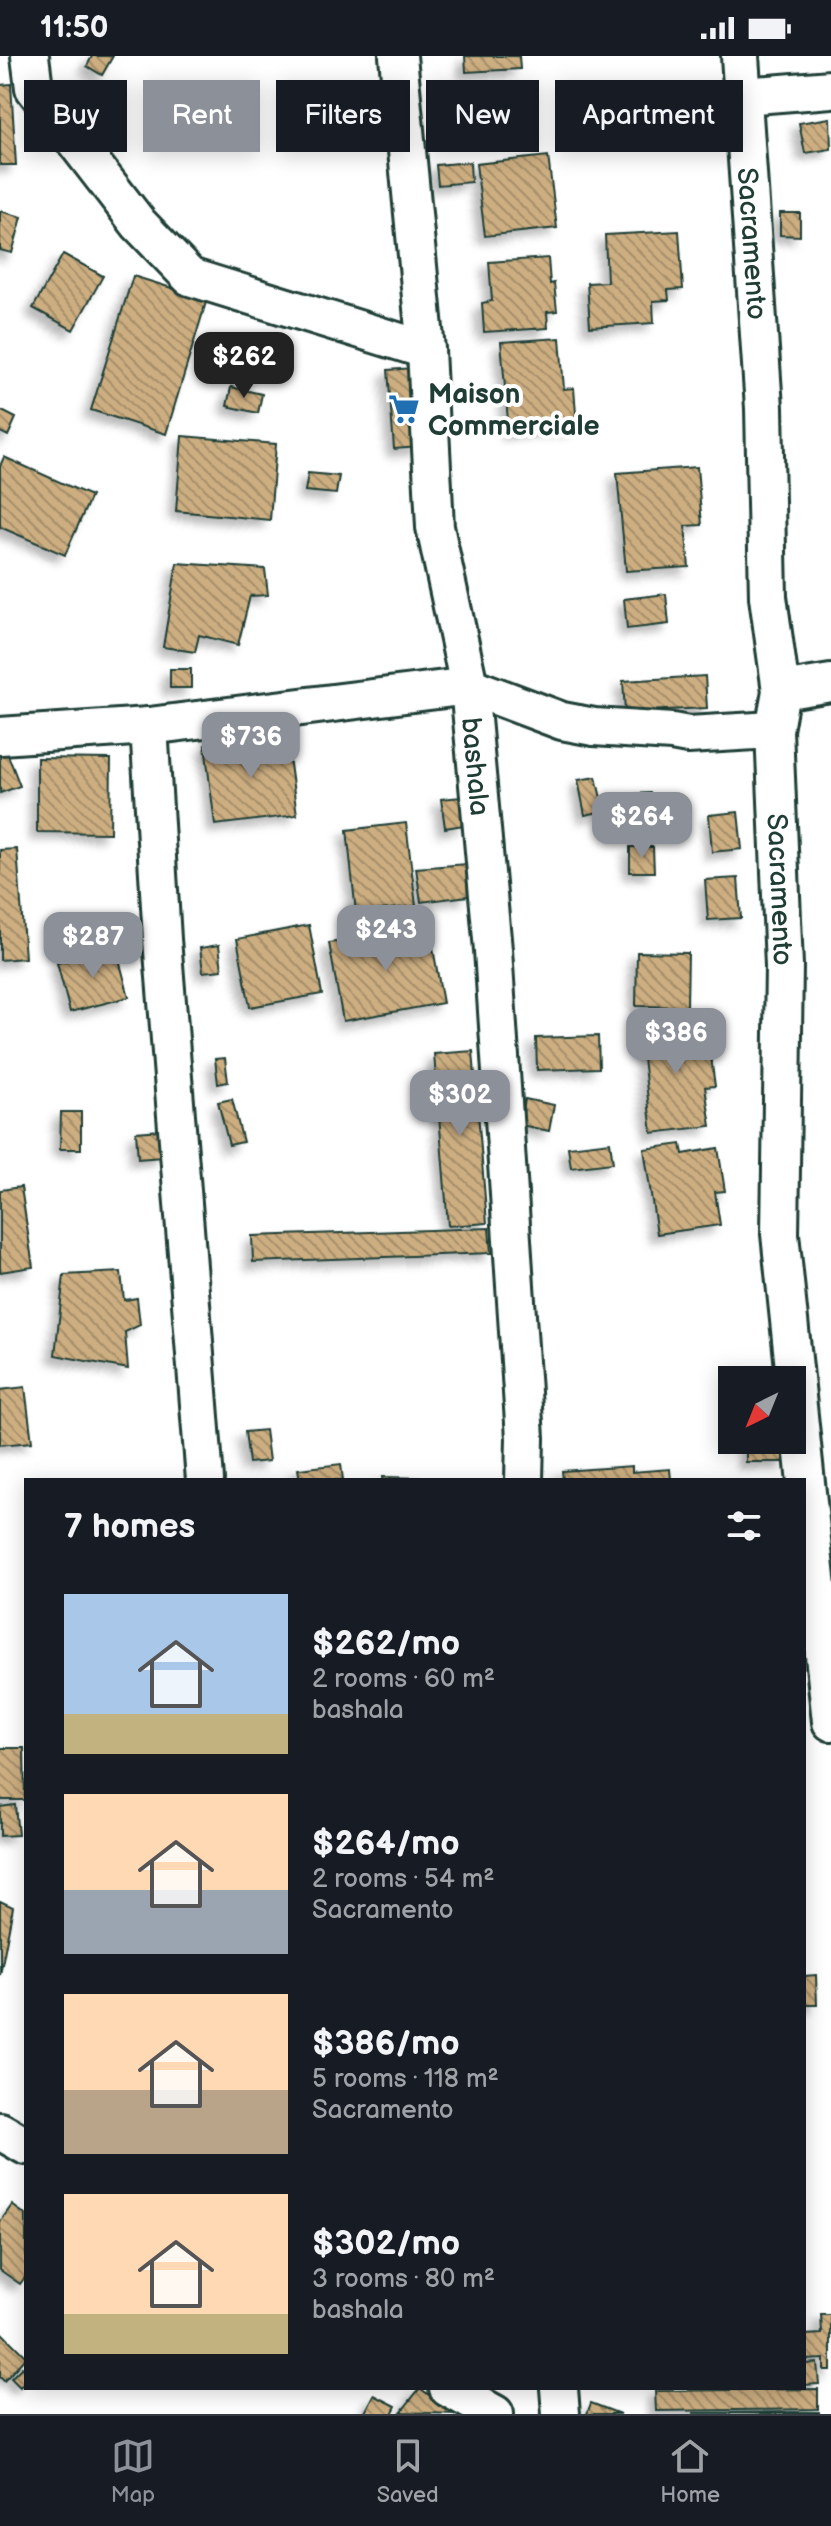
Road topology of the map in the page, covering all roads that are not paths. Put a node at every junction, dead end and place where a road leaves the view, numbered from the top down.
1 (30, 56) edge
2 (398, 56) edge
3 (740, 56) edge
4 (831, 89) edge
5 (744, 96) junction
6 (426, 350) junction
7 (831, 683) edge
8 (469, 686) junction
9 (781, 691) junction
10 (149, 726) junction
11 (774, 730) junction
12 (0, 736) edge
13 (205, 1478) edge
14 (524, 1478) edge
15 (806, 1478) edge
16 (806, 1483) edge
17 (831, 1722) edge
18 (0, 2131) edge
19 (24, 2145) edge
20 (452, 2390) edge
21 (559, 2390) edge
22 (495, 2414) edge
23 (561, 2414) edge

1 - 6 street
2 - 6 street, bashala
3 - 5 street, Sacramento
4 - 5 street
5 - 9 street, Sacramento
6 - 8 street, bashala
7 - 9 street
8 - 10 street
8 - 11 street
8 - 14 street, bashala
9 - 11 street, Sacramento
10 - 12 street
10 - 13 street
11 - 15 street, Sacramento
16 - 17 street, Sacramento
18 - 19 street
20 - 22 street
21 - 23 street

